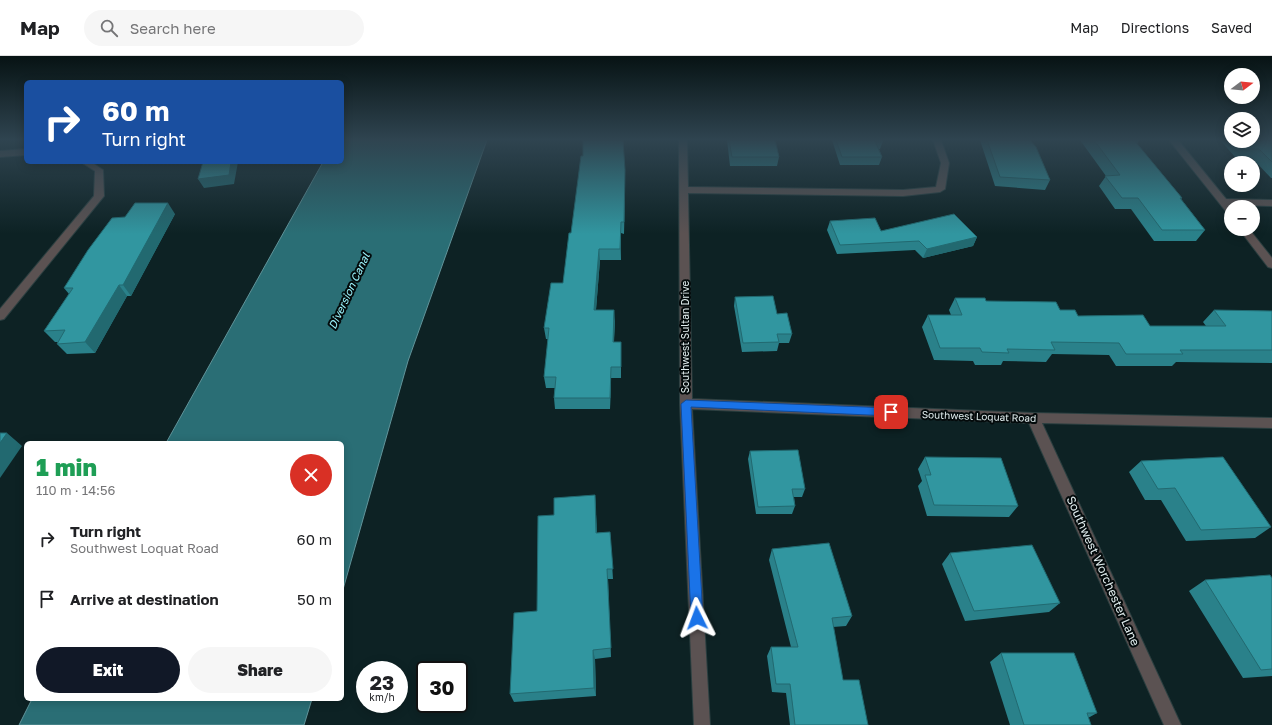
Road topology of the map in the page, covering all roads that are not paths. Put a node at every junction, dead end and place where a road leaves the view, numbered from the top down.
1 (99, 171) edge
2 (684, 171) edge
3 (943, 171) edge
4 (1198, 171) edge
5 (684, 190) junction
6 (1223, 202) joint
7 (1272, 203) edge
8 (1250, 236) edge
9 (1272, 264) edge
10 (0, 316) edge
11 (686, 404) junction
12 (1033, 418) junction
13 (1272, 423) edge
14 (702, 725) edge
15 (1173, 725) edge

1 - 10 street
2 - 5 street, Southwest Sultan Drive
3 - 5 street
4 - 6 street
5 - 11 street, Southwest Sultan Drive
6 - 7 street
8 - 9 street
11 - 12 street, Southwest Loquat Road
11 - 14 street, Southwest Sultan Drive
12 - 13 street, Southwest Loquat Road
12 - 15 street, Southwest Worchester Lane

